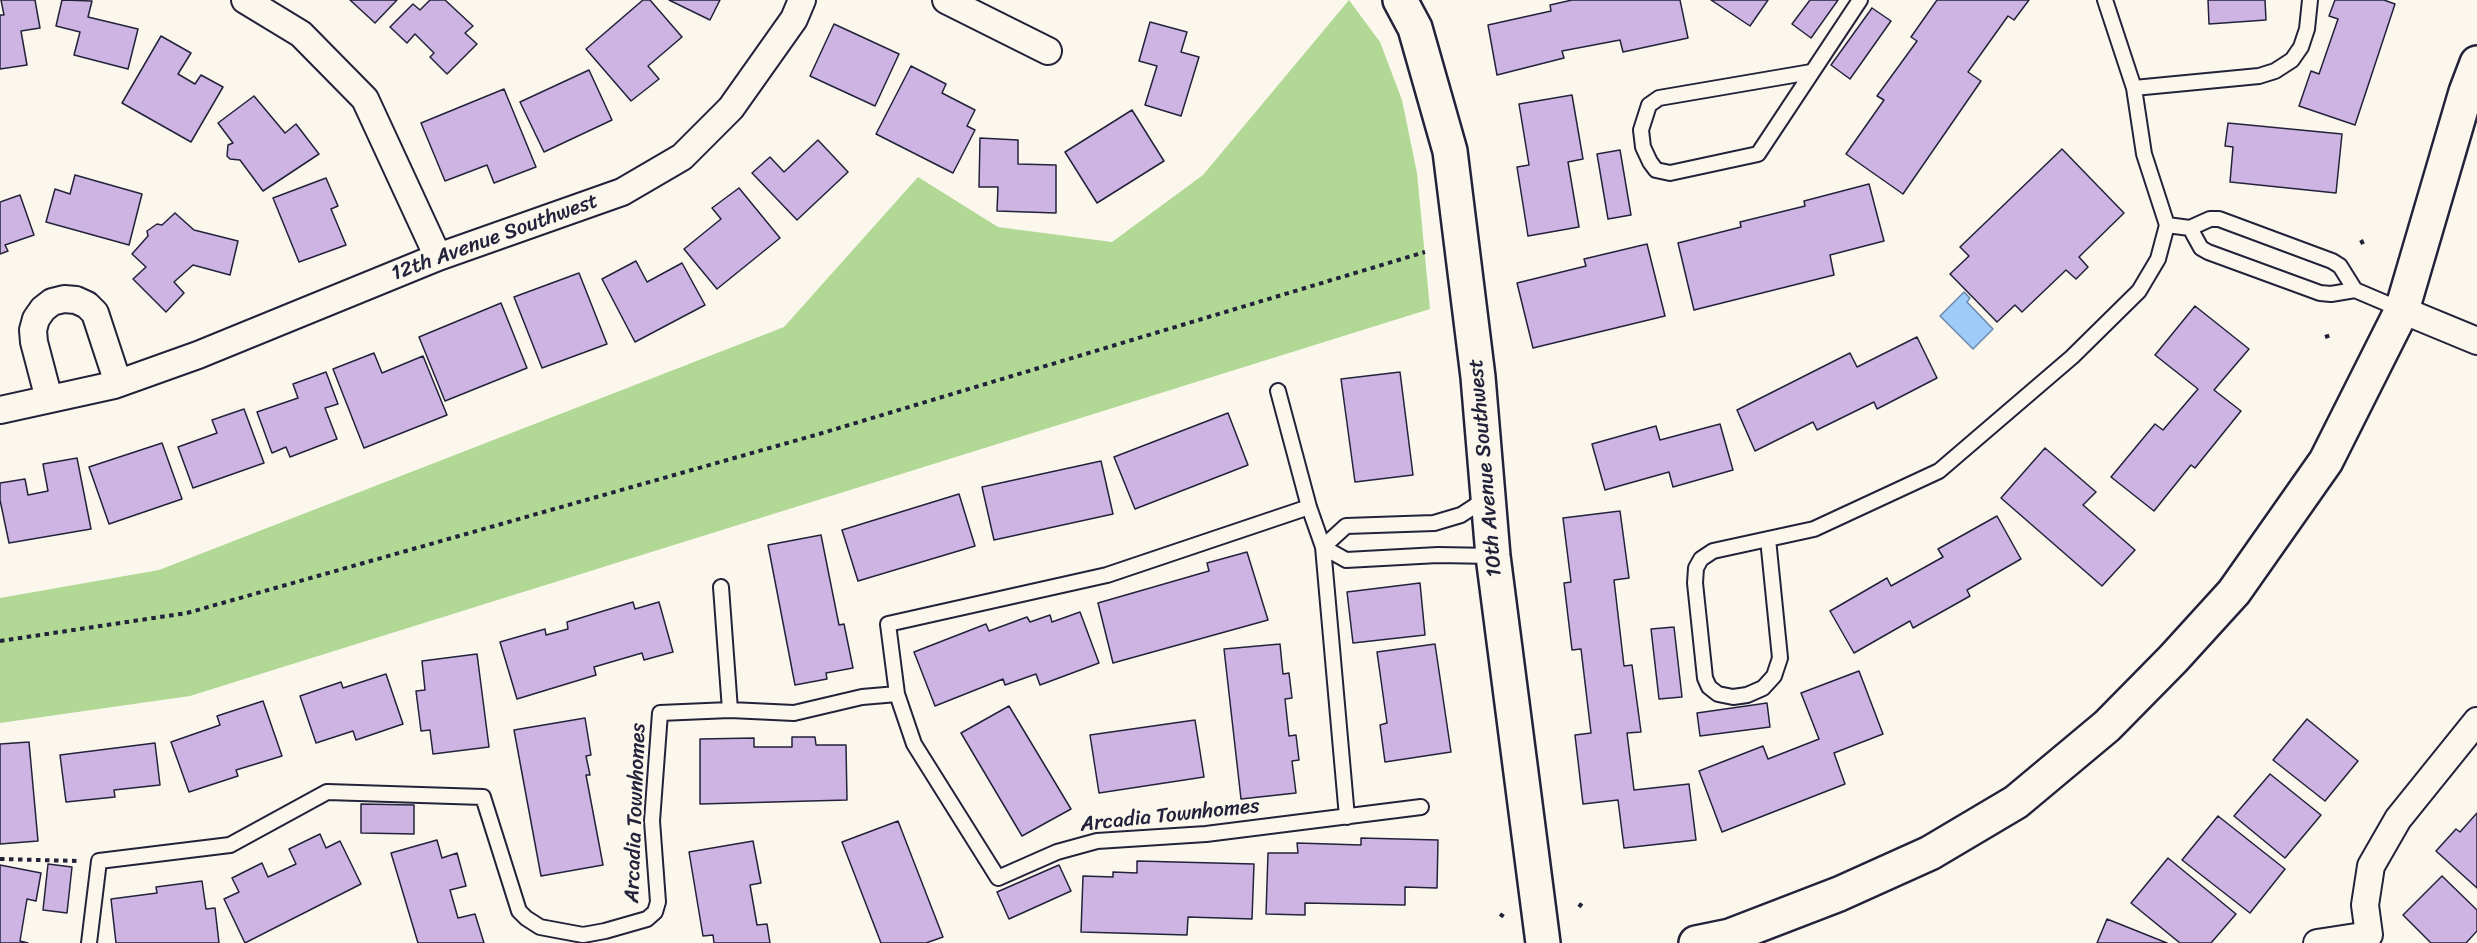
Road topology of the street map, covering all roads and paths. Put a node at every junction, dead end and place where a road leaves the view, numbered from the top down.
1 (245, 0) edge
2 (802, 0) edge
3 (946, 0) edge
4 (1400, 0) edge
5 (1860, 0) edge
6 (2105, 0) edge
7 (2310, 0) edge
8 (1048, 51) dead end
9 (2477, 63) edge
10 (1811, 72) junction
11 (2134, 88) junction
12 (2167, 225) junction
13 (2190, 228) junction
14 (2361, 240) dead end
15 (2364, 246) dead end
16 (1425, 252) dead end
17 (438, 256) junction
18 (2355, 290) junction
19 (2403, 310) junction
20 (2331, 335) dead end
21 (2325, 337) dead end
22 (2477, 340) edge
23 (118, 383) junction
24 (1278, 391) dead end
25 (49, 399) junction
26 (0, 410) edge
27 (1488, 498) junction
28 (1309, 507) junction
29 (1768, 539) junction
30 (1323, 547) junction
31 (1493, 556) junction
32 (722, 587) dead end
33 (0, 641) edge
34 (897, 694) junction
35 (730, 710) junction
36 (2477, 721) edge
37 (1421, 807) dead end
38 (1347, 817) junction
39 (0, 859) edge
40 (99, 861) junction
41 (2369, 939) edge
42 (89, 943) edge
43 (1542, 943) edge
44 (1696, 943) edge
45 (2317, 943) edge

1 - 17 street
2 - 17 street, 12th Avenue Southwest
3 - 8 street
4 - 27 main road, 10th Avenue Southwest
5 - 10 lane
6 - 11 lane
7 - 11 lane
9 - 19 main road
10 - 10 lane
11 - 12 lane
12 - 13 lane
12 - 29 lane
13 - 18 lane
13 - 18 lane
14 - 15 path
16 - 33 path
17 - 23 street, 12th Avenue Southwest
18 - 19 lane
19 - 22 street
19 - 44 main road
20 - 21 path
23 - 25 street, 12th Avenue Southwest
23 - 25 street
24 - 28 lane
25 - 26 street, 12th Avenue Southwest
27 - 30 lane
27 - 31 main road, 10th Avenue Southwest
28 - 30 lane
28 - 34 lane, Arcadia Townhomes
29 - 29 lane
30 - 31 lane
30 - 38 lane
31 - 43 main road, 10th Avenue Southwest
32 - 35 lane
34 - 35 lane, Arcadia Townhomes
34 - 38 lane, Arcadia Townhomes
35 - 40 lane, Arcadia Townhomes
36 - 41 street
37 - 38 lane, Arcadia Townhomes
39 - 40 path
40 - 42 lane
41 - 45 street

